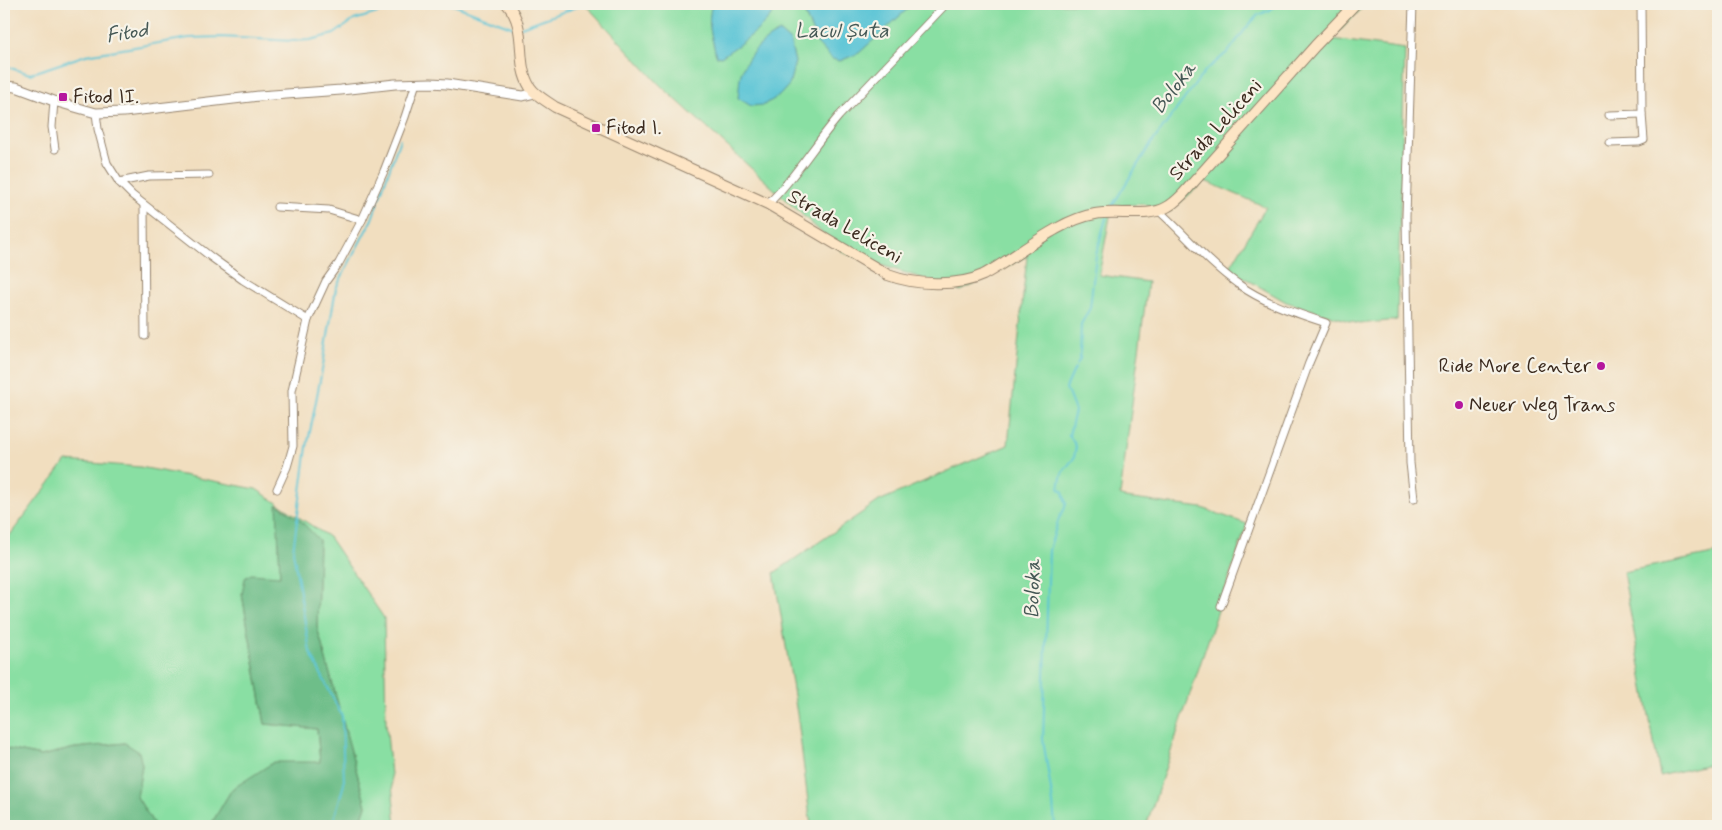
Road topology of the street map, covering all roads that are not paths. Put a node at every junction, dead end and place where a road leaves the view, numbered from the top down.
1 (507, 4) edge
2 (946, 4) edge
3 (1355, 4) edge
4 (1413, 4) edge
5 (1641, 4) edge
6 (416, 83) junction
7 (4, 86) edge
8 (535, 92) junction
9 (54, 101) junction
10 (96, 113) junction
11 (1642, 114) junction
12 (1609, 115) dead end
13 (1610, 143) dead end
14 (55, 149) dead end
15 (209, 175) dead end
16 (118, 182) junction
17 (768, 204) junction
18 (144, 206) junction
19 (277, 207) dead end
20 (1159, 211) junction
21 (362, 220) junction
22 (308, 320) junction
23 (145, 336) dead end
24 (277, 489) dead end
25 (1414, 499) dead end
26 (1221, 606) dead end

1 - 8 main road
2 - 17 street
3 - 20 main road, Strada Leliceni
4 - 25 street
5 - 11 street
6 - 8 street
6 - 10 street
6 - 21 street
7 - 9 street
8 - 17 main road, Strada Leliceni
9 - 10 street
9 - 14 street
10 - 16 street
11 - 12 street
11 - 13 street
15 - 16 street
16 - 18 street
17 - 20 main road, Strada Leliceni
18 - 22 street
18 - 23 street
19 - 21 street
20 - 26 street
21 - 22 street
22 - 24 street

